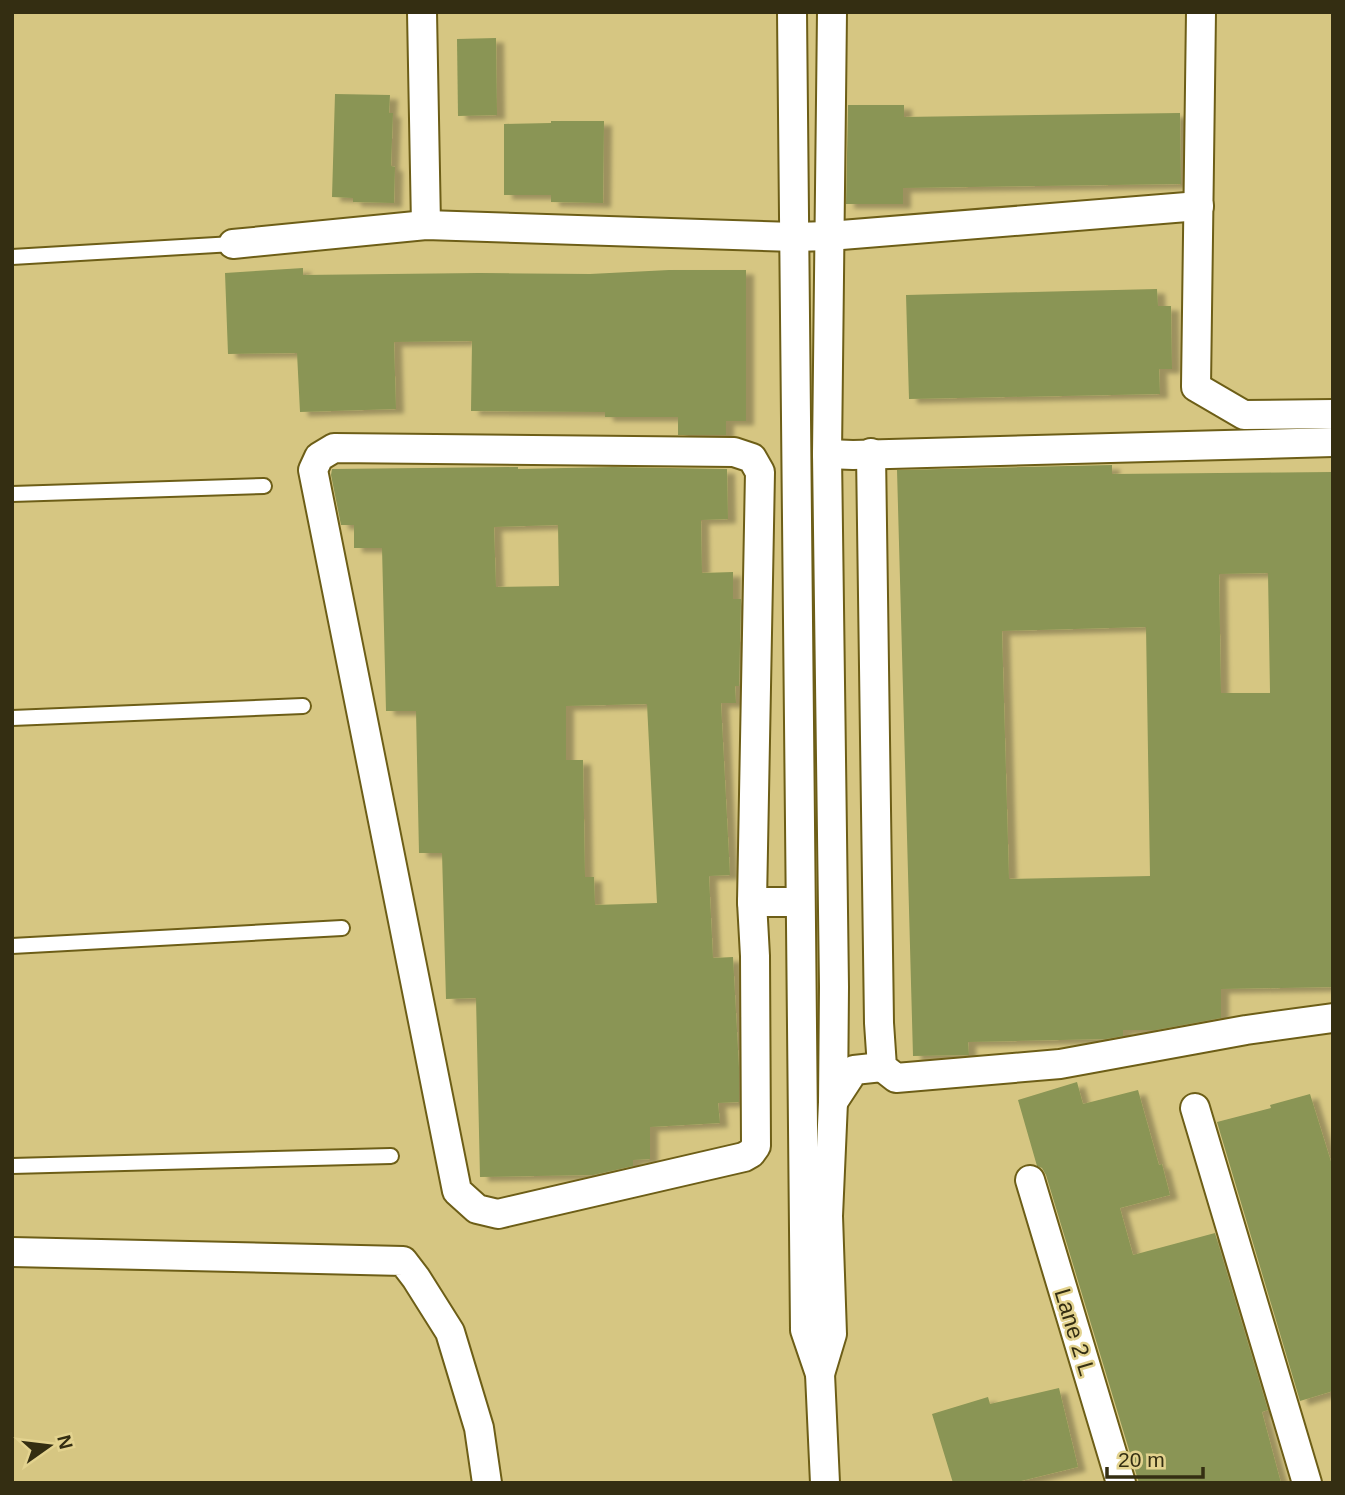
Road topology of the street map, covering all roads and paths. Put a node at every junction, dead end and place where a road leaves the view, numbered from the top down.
1 (422, 12) edge
2 (792, 12) edge
3 (832, 12) edge
4 (1201, 12) edge
5 (1199, 206) junction
6 (426, 225) junction
7 (828, 236) junction
8 (794, 237) junction
9 (233, 244) joint
10 (12, 257) edge
11 (1333, 414) edge
12 (1333, 442) edge
13 (871, 453) junction
14 (827, 454) junction
15 (264, 486) dead end
16 (12, 494) edge
17 (303, 706) dead end
18 (12, 718) edge
19 (752, 902) junction
20 (800, 927) junction
21 (832, 927) junction
22 (342, 928) dead end
23 (12, 946) edge
24 (755, 956) junction
25 (834, 987) junction
26 (1333, 1018) edge
27 (879, 1023) junction
28 (882, 1067) junction
29 (833, 1102) junction
30 (1195, 1108) dead end
31 (391, 1156) dead end
32 (12, 1166) edge
33 (1030, 1180) dead end
34 (815, 1216) junction
35 (12, 1251) edge
36 (487, 1483) edge
37 (825, 1483) edge
38 (1121, 1483) edge
39 (1307, 1483) edge

1 - 6 street
2 - 8 street
3 - 7 street
4 - 5 street
5 - 7 street
5 - 11 street
6 - 8 street
6 - 9 street
7 - 8 street
7 - 14 street
8 - 20 street
9 - 10 lane
12 - 13 street
13 - 14 street
13 - 27 street
14 - 21 street
15 - 16 lane
17 - 18 lane
19 - 20 street
19 - 24 street
19 - 24 street
20 - 21 street
20 - 24 street
20 - 34 street
21 - 25 street
22 - 23 lane
25 - 27 street
25 - 29 street
26 - 28 street
27 - 28 street
28 - 29 street
29 - 34 street
30 - 39 street
31 - 32 lane
33 - 38 street, Lane 2 L
34 - 37 street
35 - 36 street

